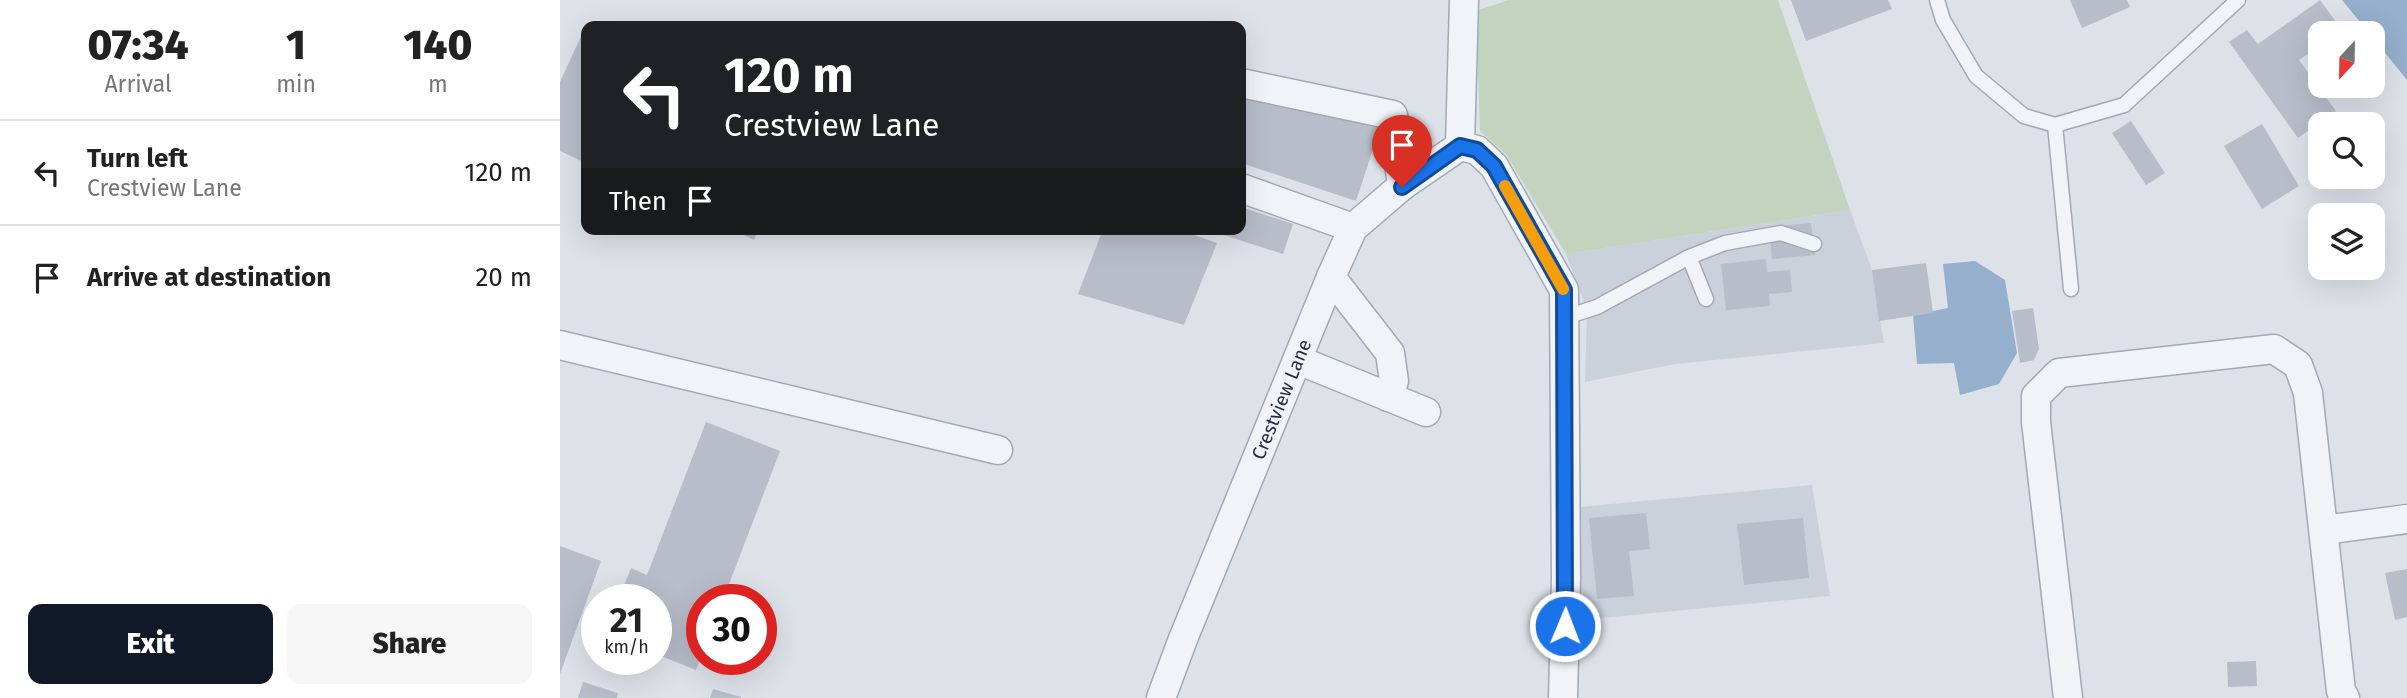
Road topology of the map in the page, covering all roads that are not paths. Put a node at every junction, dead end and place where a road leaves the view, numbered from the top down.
1 (1464, 0) edge
2 (1937, 0) edge
3 (2238, 0) edge
4 (1246, 84) edge
5 (2055, 125) junction
6 (1460, 146) junction
7 (1402, 187) junction
8 (1246, 190) edge
9 (1353, 228) junction
10 (1814, 244) dead end
11 (1689, 257) junction
12 (1331, 276) junction
13 (2071, 289) dead end
14 (1706, 299) dead end
15 (1566, 317) junction
16 (560, 345) edge
17 (1298, 360) junction
18 (1388, 397) junction
19 (1426, 412) dead end
20 (998, 450) dead end
21 (2407, 519) edge
22 (2325, 530) junction
23 (1161, 698) edge
24 (1563, 698) edge
25 (2068, 698) edge
26 (2345, 698) edge

1 - 6 street
2 - 5 lane
3 - 5 lane
4 - 7 street
5 - 13 lane
6 - 7 street, Crestview Lane
6 - 15 street
7 - 9 street, Crestview Lane
8 - 9 street
9 - 12 street, Crestview Lane
10 - 11 lane
11 - 14 lane
11 - 15 lane
12 - 17 street, Crestview Lane
12 - 18 street
15 - 24 street
16 - 20 street
17 - 18 street
17 - 23 street, Crestview Lane
18 - 19 street
21 - 22 street
22 - 25 street
22 - 26 street

